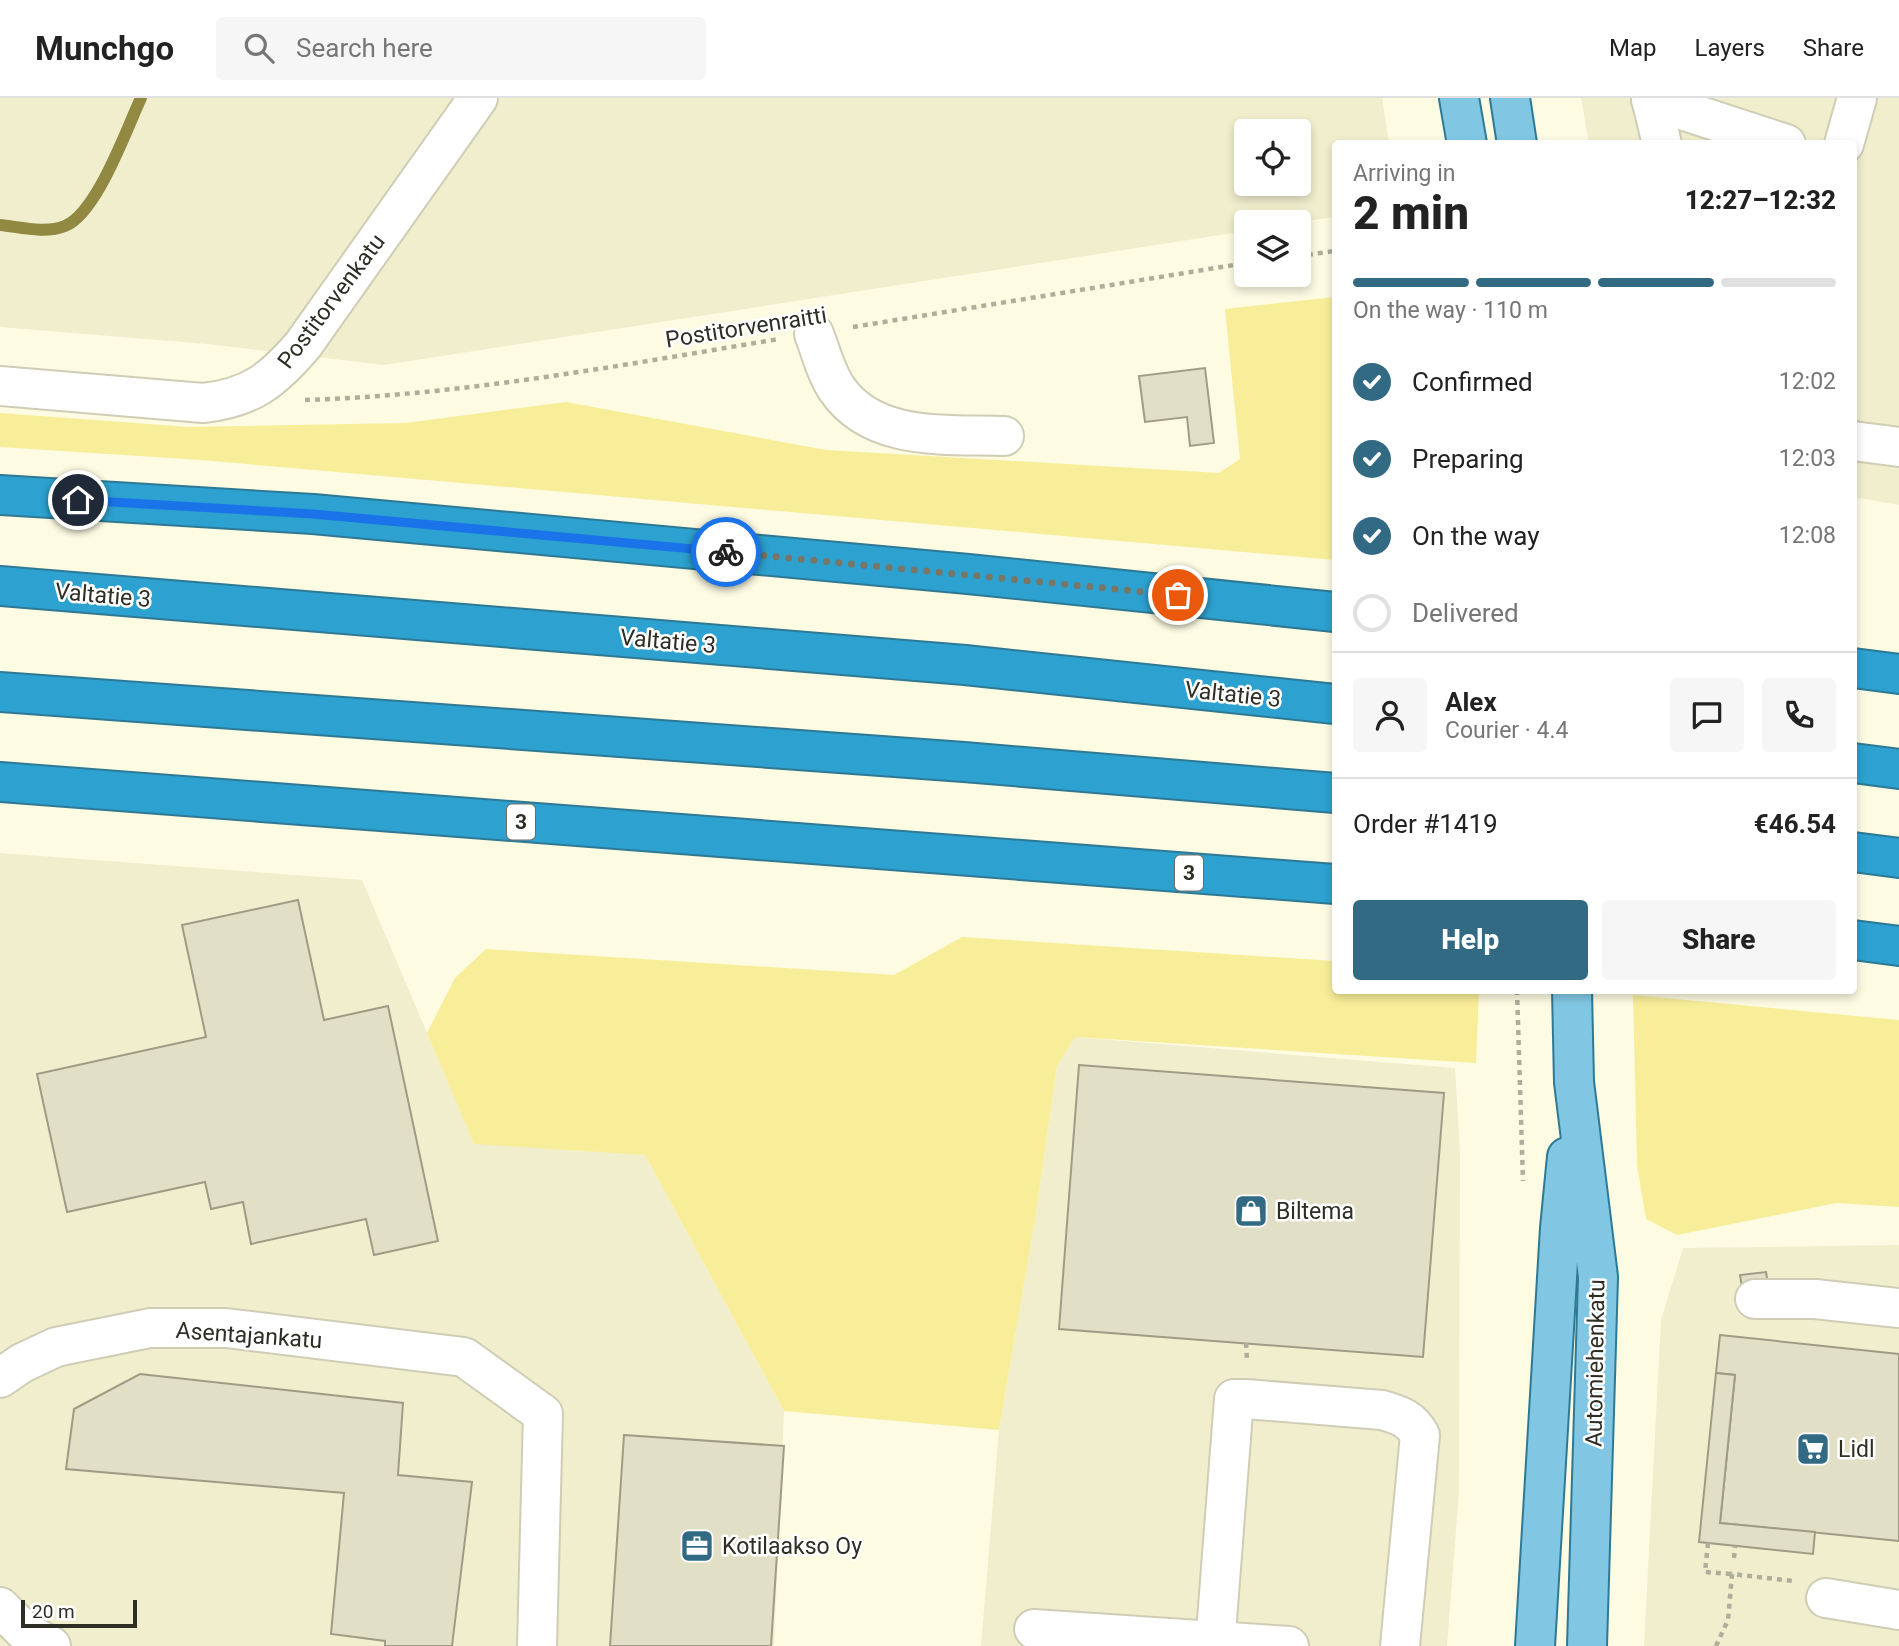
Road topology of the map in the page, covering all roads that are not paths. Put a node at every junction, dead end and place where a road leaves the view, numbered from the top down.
1 (478, 98) edge
2 (1460, 98) edge
3 (1510, 98) edge
4 (1857, 98) edge
5 (1651, 99) edge
6 (1466, 140) edge
7 (1516, 140) edge
8 (1661, 140) edge
9 (1774, 140) edge
10 (1845, 140) edge
11 (814, 334) road end
12 (0, 386) edge
13 (1004, 436) dead end
14 (0, 495) edge
15 (0, 586) edge
16 (1332, 612) edge
17 (1857, 669) edge
18 (1899, 674) edge
19 (0, 692) edge
20 (1332, 705) edge
21 (1857, 764) edge
22 (1899, 769) edge
23 (0, 782) edge
24 (1332, 793) edge
25 (1857, 853) edge
26 (1899, 858) edge
27 (1332, 884) edge
28 (1857, 941) edge
29 (1899, 946) edge
30 (1572, 994) edge
31 (1574, 1082) junction
32 (1755, 1299) dead end
33 (1899, 1308) edge
34 (0, 1378) edge
35 (1826, 1598) road end
36 (0, 1607) edge
37 (1899, 1609) edge
38 (1034, 1629) dead end
39 (1215, 1644) edge
40 (51, 1646) edge
41 (537, 1646) edge
42 (1289, 1646) edge
43 (1400, 1646) edge
44 (1535, 1646) edge
45 (1587, 1646) edge

1 - 12 street, Postitorvenkatu
2 - 6 main road
3 - 7 main road
4 - 10 street
5 - 8 street
5 - 9 street
11 - 13 street
14 - 16 highway
15 - 20 highway, Valtatie 3
17 - 18 highway
19 - 24 highway
21 - 22 highway
23 - 27 highway, 3
25 - 26 highway
28 - 29 highway
30 - 31 main road, Automiehenkatu
31 - 44 main road, Automiehenkatu
31 - 45 main road, Automiehenkatu
32 - 33 street
34 - 41 street, Asentajankatu
35 - 37 street
36 - 40 street
38 - 39 street
39 - 42 street
39 - 43 street

